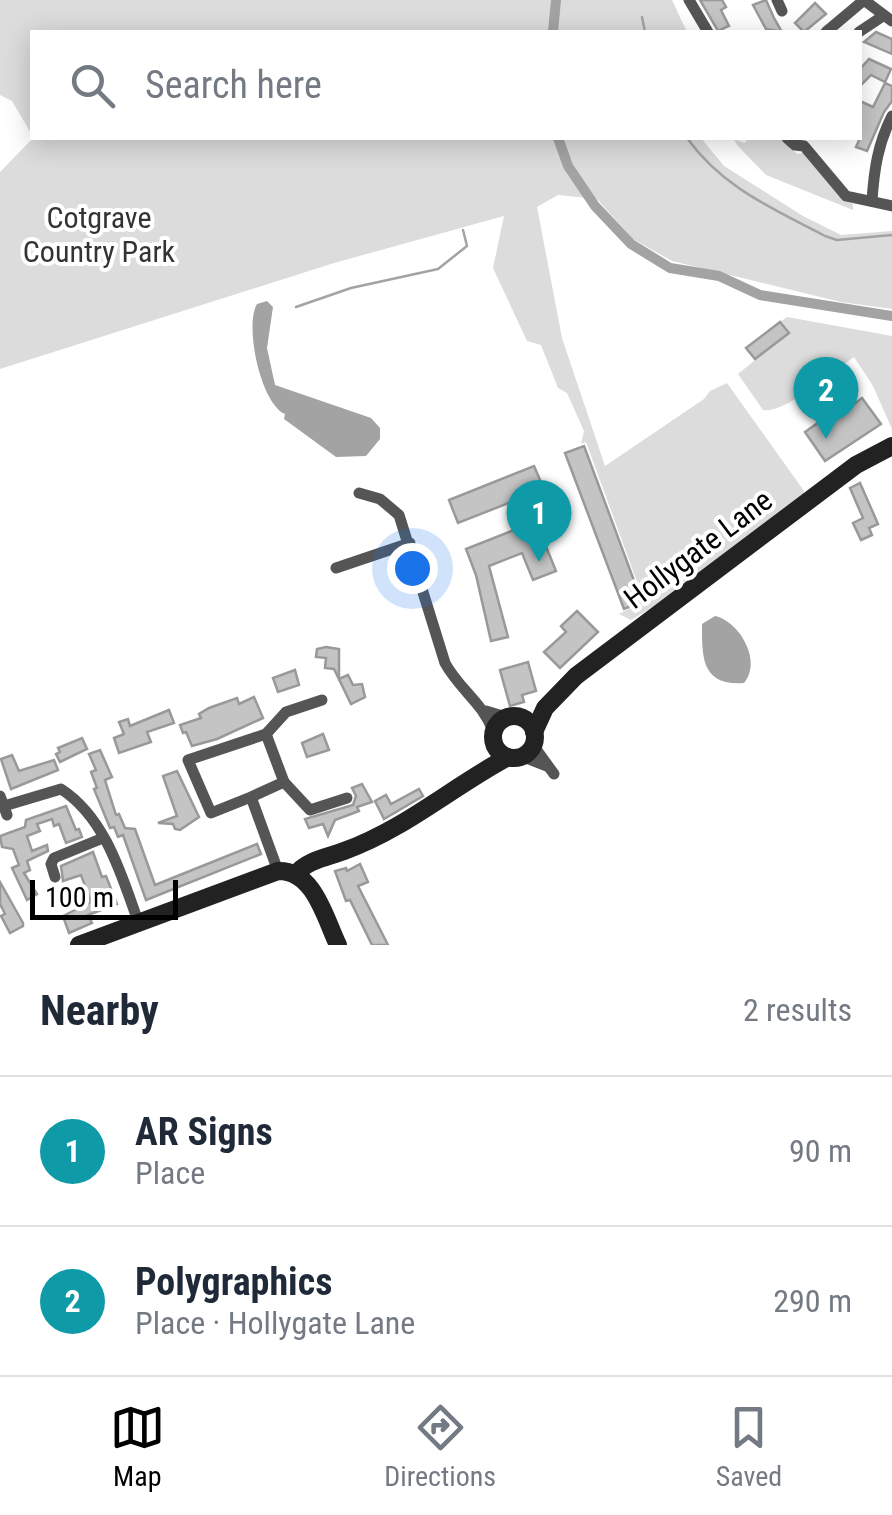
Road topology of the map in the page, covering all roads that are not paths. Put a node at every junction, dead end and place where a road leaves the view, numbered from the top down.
1 (689, 0) edge
2 (864, 0) edge
3 (887, 18) edge
4 (707, 30) edge
5 (828, 30) edge
6 (862, 30) edge
7 (892, 116) edge
8 (789, 140) edge
9 (872, 200) junction
10 (892, 206) edge
11 (892, 446) edge
12 (359, 494) dead end
13 (410, 544) junction
14 (336, 568) dead end
15 (322, 700) dead end
16 (545, 708) junction
17 (503, 727) junction
18 (266, 734) junction
19 (524, 747) junction
20 (550, 770) dead end
21 (470, 778) junction
22 (284, 782) junction
23 (251, 798) junction
24 (347, 798) dead end
25 (4, 806) edge
26 (103, 838) junction
27 (287, 873) junction
28 (55, 877) dead end
29 (138, 924) junction
30 (79, 945) edge
31 (338, 945) edge

1 - 4 street
2 - 3 street
2 - 5 street
3 - 6 street
7 - 9 street
8 - 9 street
9 - 10 street
11 - 16 street, Hollygate Lane
12 - 13 street
13 - 14 street
13 - 17 street
15 - 18 street
16 - 17 street, Hollygate Lane
16 - 19 street, Hollygate Lane
17 - 19 street
17 - 19 street
17 - 21 street
18 - 22 street
18 - 23 street
19 - 20 street
19 - 21 street
21 - 27 street
22 - 23 street
22 - 24 street
23 - 27 street
25 - 26 street
26 - 28 street
26 - 29 street
27 - 29 street
27 - 31 street
29 - 30 street

